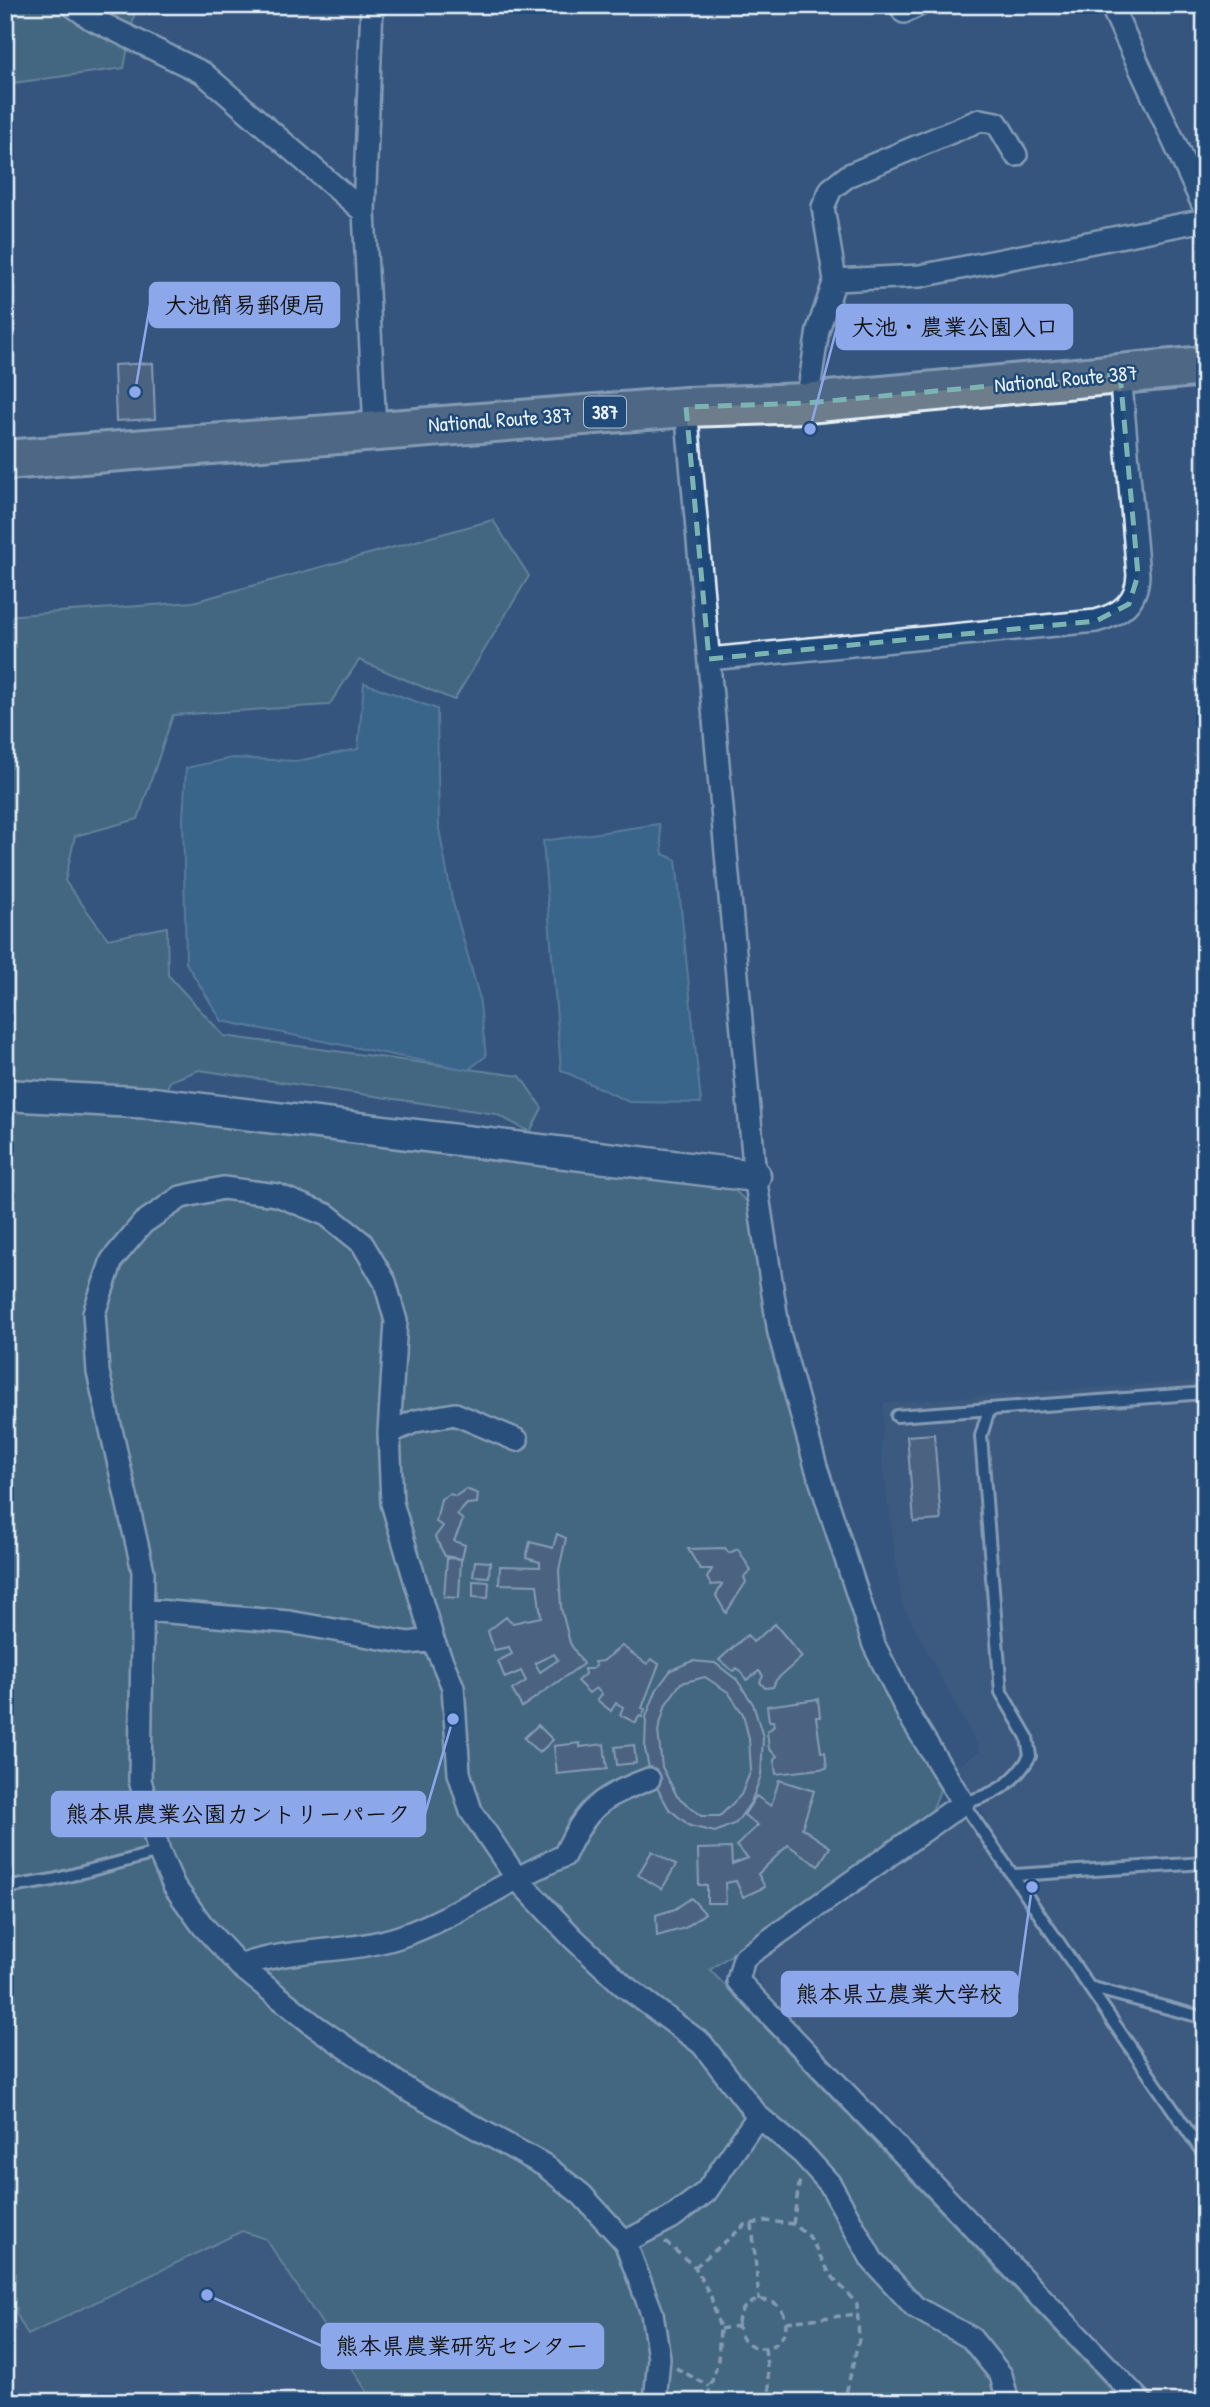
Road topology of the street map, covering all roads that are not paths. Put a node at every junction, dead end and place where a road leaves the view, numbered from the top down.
1 (72, 5) edge
2 (372, 5) edge
3 (1111, 5) edge
4 (1016, 155) dead end
5 (1205, 209) edge
6 (364, 212) junction
7 (1205, 219) edge
8 (835, 280) junction
9 (1205, 366) edge
10 (1120, 374) junction
11 (807, 403) junction
12 (685, 407) junction
13 (375, 429) junction
14 (5, 460) edge
15 (709, 659) junction
16 (5, 1095) edge
17 (755, 1176) junction
18 (1205, 1393) edge
19 (989, 1409) junction
20 (897, 1416) dead end
21 (389, 1433) junction
22 (517, 1440) dead end
23 (145, 1611) junction
24 (433, 1640) junction
25 (649, 1779) dead end
26 (963, 1803) junction
27 (159, 1852) junction
28 (1205, 1863) edge
29 (1015, 1875) junction
30 (517, 1880) junction
31 (5, 1888) edge
32 (240, 1966) junction
33 (1089, 1987) junction
34 (1205, 2018) edge
35 (758, 2116) junction
36 (1205, 2156) edge
37 (625, 2242) junction
38 (655, 2402) edge
39 (1008, 2402) edge
40 (1141, 2402) edge

1 - 6 street
2 - 6 street
3 - 5 street
4 - 8 street
6 - 13 street
7 - 8 street
8 - 11 street
9 - 10 highway, National Route 387 / 387
10 - 11 highway, National Route 387 / 387
10 - 15 street
11 - 12 highway, National Route 387 / 387
12 - 13 highway, National Route 387 / 387
12 - 15 street
13 - 14 highway, National Route 387 / 387
15 - 17 street
16 - 17 street
17 - 26 street
18 - 19 lane
19 - 20 lane
19 - 26 lane
21 - 22 street
21 - 23 street
21 - 24 street
23 - 24 street
23 - 27 street
24 - 30 street
25 - 30 street
26 - 29 lane
26 - 40 street
27 - 31 lane
27 - 32 street
28 - 29 lane
29 - 33 lane
30 - 32 street
30 - 35 street
32 - 37 street
33 - 34 lane
33 - 36 lane
35 - 37 street
35 - 39 street
37 - 38 street

